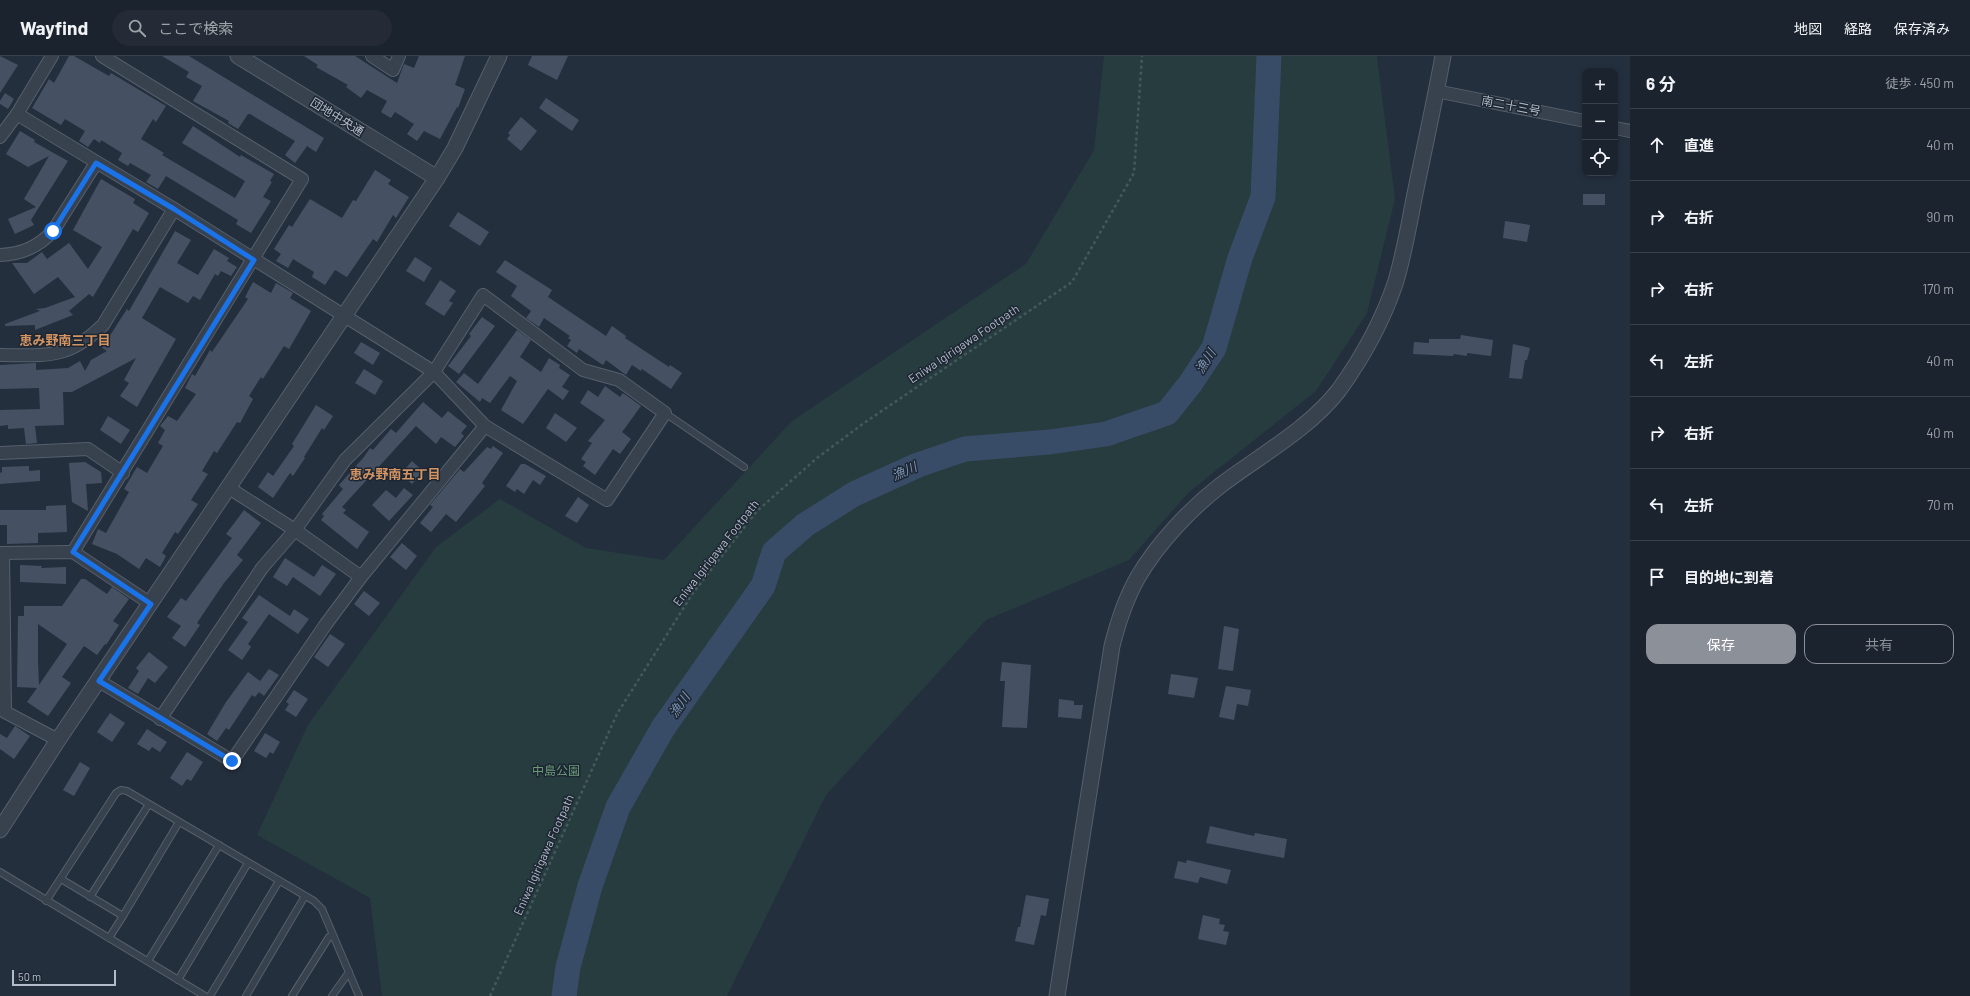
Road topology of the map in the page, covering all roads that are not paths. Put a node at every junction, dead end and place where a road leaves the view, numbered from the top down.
1 (52, 56) edge
2 (102, 56) edge
3 (238, 56) edge
4 (372, 56) edge
5 (398, 56) edge
6 (499, 56) edge
7 (1443, 56) edge
8 (1436, 91) junction
9 (17, 114) junction
10 (1582, 121) edge
11 (1618, 129) edge
12 (1630, 131) edge
13 (0, 137) edge
14 (96, 163) junction
15 (437, 178) junction
16 (174, 209) junction
17 (0, 255) edge
18 (254, 260) junction
19 (345, 316) junction
20 (0, 355) edge
21 (434, 372) junction
22 (665, 412) junction
23 (485, 426) junction
24 (0, 453) edge
25 (744, 467) dead end
26 (123, 473) junction
27 (229, 488) junction
28 (295, 530) junction
29 (73, 552) junction
30 (2, 553) edge
31 (361, 577) junction
32 (151, 604) junction
33 (99, 681) junction
34 (160, 719) junction
35 (58, 740) junction
36 (149, 804) junction
37 (179, 822) junction
38 (0, 830) edge
39 (219, 845) junction
40 (248, 863) junction
41 (0, 872) edge
42 (60, 879) junction
43 (279, 881) junction
44 (305, 896) junction
45 (90, 897) junction
46 (46, 901) junction
47 (123, 916) junction
48 (333, 936) junction
49 (109, 938) junction
50 (148, 961) junction
51 (349, 972) junction
52 (178, 980) junction
53 (205, 996) edge
54 (210, 996) edge
55 (246, 996) edge
56 (292, 996) edge
57 (332, 996) edge
58 (358, 996) edge
59 (1057, 996) edge

1 - 9 street
2 - 18 street
3 - 15 street, 団地中央通
4 - 5 street
6 - 15 street
7 - 8 street
8 - 10 street, 南二十三号
8 - 59 street
9 - 13 street
9 - 14 street
11 - 12 street
14 - 16 street
14 - 17 street
15 - 19 street
16 - 18 street
16 - 20 street
18 - 19 street
18 - 26 street
19 - 21 street
19 - 27 street
21 - 22 street
21 - 23 street
21 - 28 street
22 - 23 street
22 - 25 lane
23 - 31 street
24 - 26 street
26 - 29 street
27 - 28 street
27 - 32 street
28 - 31 street
28 - 34 street
29 - 30 street
29 - 32 street
30 - 35 street
31 - 34 street
32 - 33 street
33 - 34 street
33 - 35 street
35 - 38 street
36 - 37 lane
36 - 42 lane
36 - 45 lane
37 - 39 lane
37 - 47 lane
39 - 40 lane
39 - 50 lane
40 - 43 lane
40 - 52 lane
41 - 46 lane
42 - 45 lane
42 - 46 lane
43 - 44 lane
43 - 54 lane
44 - 48 lane
44 - 55 lane
45 - 47 lane
46 - 49 lane
47 - 49 lane
48 - 51 lane
48 - 56 lane
49 - 50 lane
50 - 52 lane
51 - 57 lane
51 - 58 lane
52 - 53 lane

